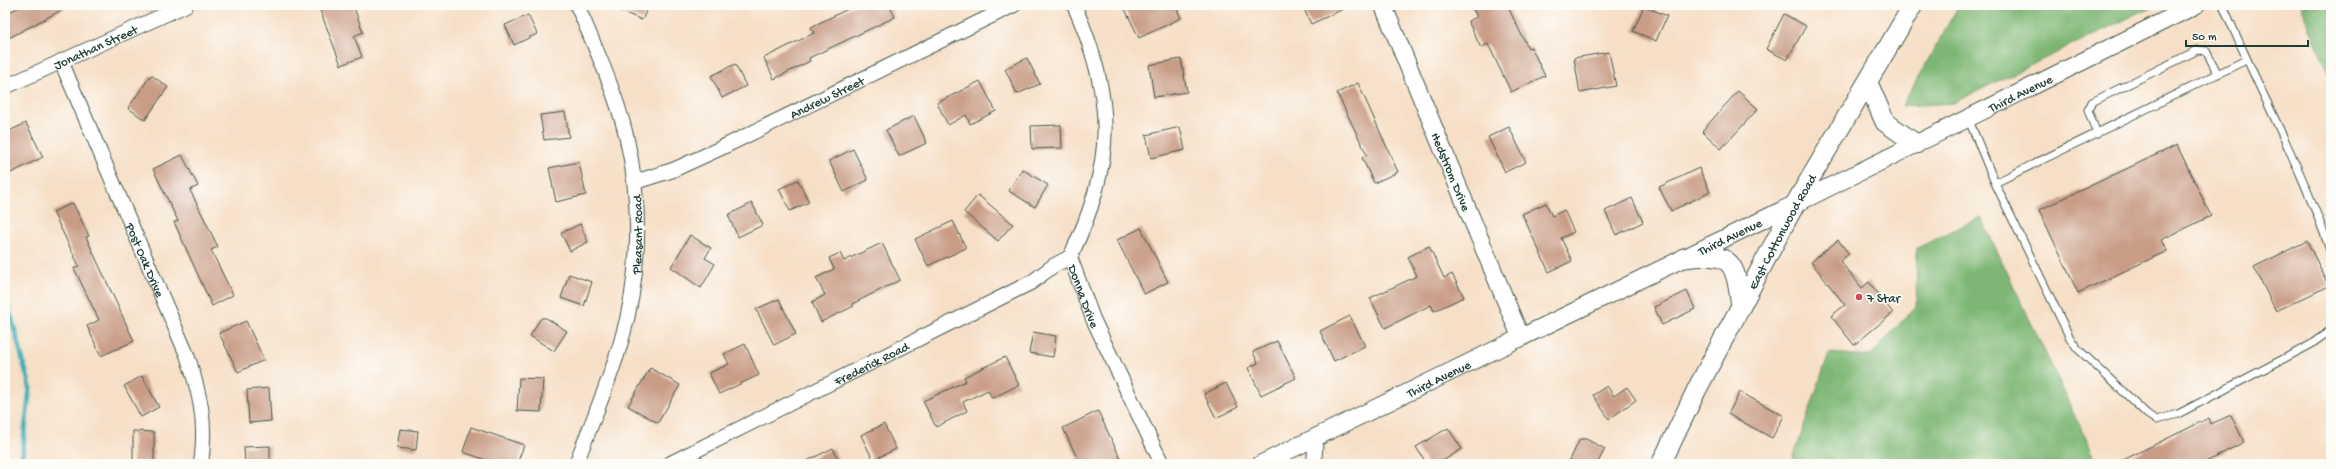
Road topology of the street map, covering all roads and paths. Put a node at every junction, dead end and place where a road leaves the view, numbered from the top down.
1 (186, 5) edge
2 (577, 5) edge
3 (1014, 5) edge
4 (1074, 5) edge
5 (1383, 5) edge
6 (1913, 5) edge
7 (2196, 5) edge
8 (2224, 5) edge
9 (2246, 60) junction
10 (61, 62) junction
11 (2218, 74) junction
12 (1868, 83) junction
13 (5, 87) edge
14 (1968, 118) junction
15 (2097, 134) junction
16 (1916, 144) junction
17 (635, 182) junction
18 (1995, 183) junction
19 (1795, 204) junction
20 (2331, 254) edge
21 (1070, 257) junction
22 (1684, 258) junction
23 (1740, 306) junction
24 (2331, 330) edge
25 (1521, 338) junction
26 (1316, 438) junction
27 (201, 464) edge
28 (576, 464) edge
29 (669, 464) edge
30 (1162, 464) edge
31 (1261, 464) edge
32 (1314, 464) edge
33 (1661, 464) edge

1 - 10 street, Jonathan Street
2 - 17 street, Pleasant Road
3 - 17 street, Andrew Street
4 - 21 street, Donna Drive
5 - 25 street, Hedstrom Drive
6 - 12 main road, East Cottonwood Road
7 - 14 street, Third Avenue
8 - 9 lane
9 - 11 lane
9 - 20 lane
10 - 13 street, Jonathan Street
10 - 27 street, Post Oak Drive
11 - 15 lane
11 - 15 lane
12 - 16 main road
12 - 19 main road, East Cottonwood Road
14 - 16 street, Third Avenue
14 - 18 lane
15 - 18 lane
16 - 19 street, Third Avenue
17 - 28 street, Pleasant Road
18 - 24 lane
19 - 22 street, Third Avenue
19 - 23 main road, East Cottonwood Road
21 - 29 street, Frederick Road
21 - 30 street, Donna Drive
22 - 23 main road
22 - 25 street, Third Avenue
23 - 33 main road, East Cottonwood Road
25 - 26 street, Third Avenue
26 - 31 street, Third Avenue
26 - 32 street

